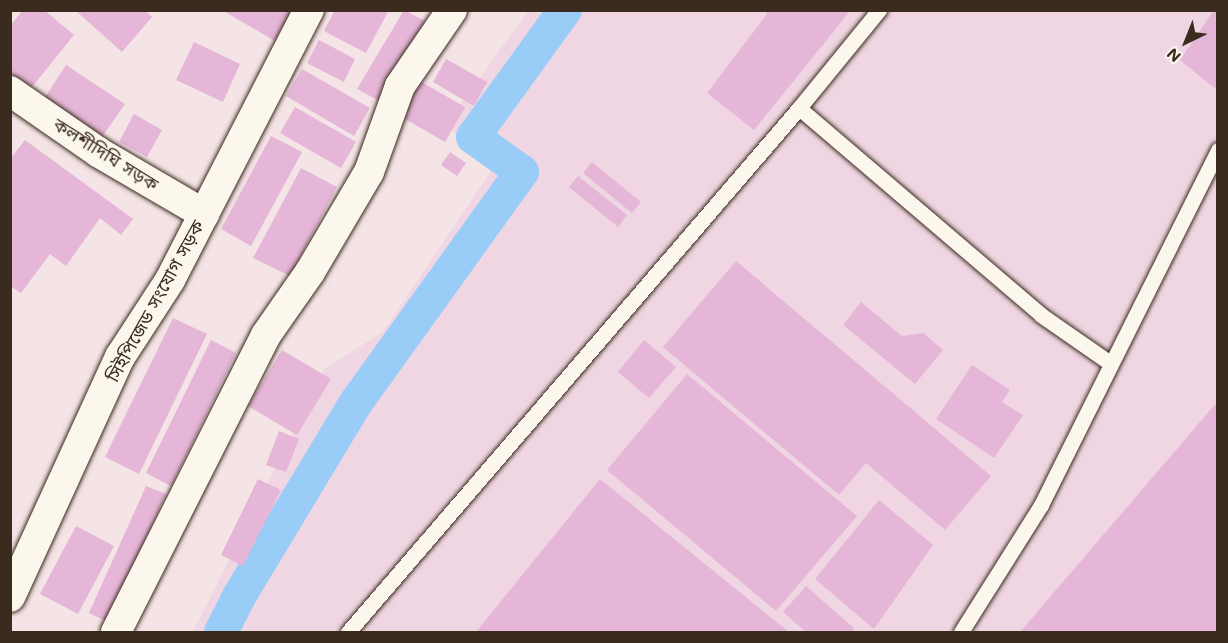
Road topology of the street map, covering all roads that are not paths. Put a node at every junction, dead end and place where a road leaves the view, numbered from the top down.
1 (309, 10) edge
2 (452, 10) edge
3 (879, 10) edge
4 (10, 92) edge
5 (799, 108) junction
6 (1218, 150) edge
7 (204, 214) junction
8 (1110, 363) junction
9 (10, 597) edge
10 (116, 633) edge
11 (348, 633) edge
12 (961, 633) edge

1 - 7 street, সিইপিজেড সংযোগ সড়ক
2 - 10 street
3 - 5 lane
4 - 7 street, কলশীদিঘি সড়ক
5 - 8 lane
5 - 11 lane
6 - 8 lane
7 - 9 street, সিইপিজেড সংযোগ সড়ক
8 - 12 lane

